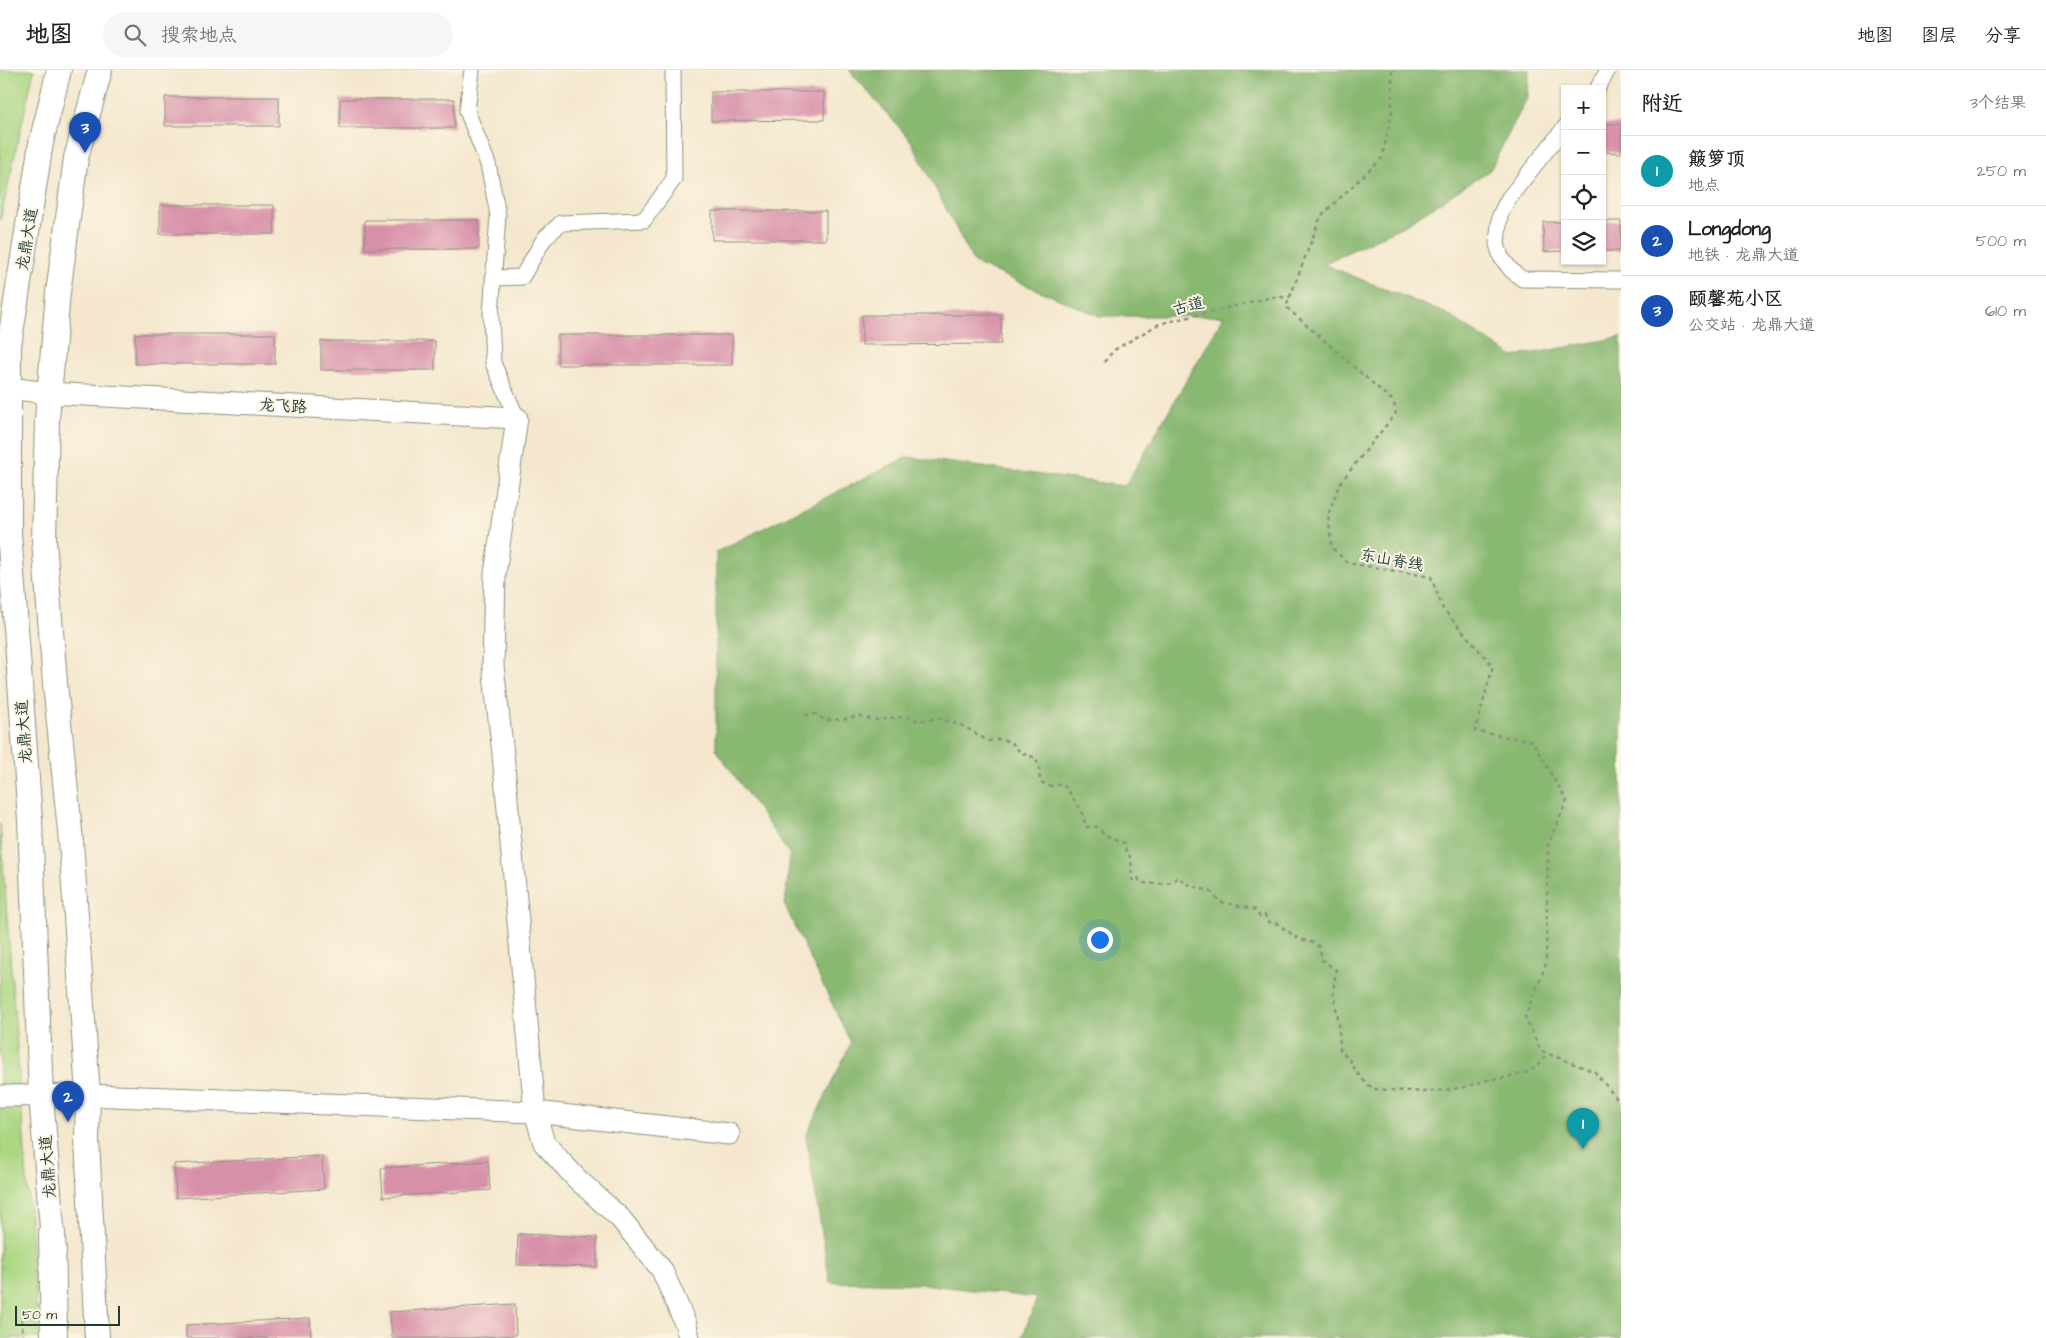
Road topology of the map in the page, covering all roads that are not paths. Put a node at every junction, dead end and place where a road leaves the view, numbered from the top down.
1 (59, 70) edge
2 (100, 70) edge
3 (472, 70) edge
4 (673, 70) edge
5 (1608, 70) edge
6 (1599, 85) edge
7 (1563, 130) edge
8 (493, 278) junction
9 (1621, 280) edge
10 (5, 388) edge
11 (49, 393) junction
12 (517, 418) junction
13 (88, 1095) junction
14 (0, 1096) edge
15 (41, 1096) junction
16 (535, 1112) junction
17 (729, 1134) dead end
18 (52, 1234) junction
19 (54, 1338) edge
20 (68, 1338) edge
21 (97, 1338) edge
22 (689, 1338) edge

1 - 10 main road, 龙鼎大道
2 - 11 main road
3 - 8 street
4 - 8 street
5 - 6 street
7 - 9 street
8 - 12 street
10 - 11 street, 龙飞路
10 - 15 main road, 龙鼎大道
11 - 12 street, 龙飞路
11 - 13 main road
12 - 16 street
13 - 15 street
13 - 16 street
13 - 21 main road
14 - 15 street
15 - 18 main road, 龙鼎大道
16 - 17 street
16 - 22 street
18 - 19 highway
18 - 20 main road, 龙鼎大道

